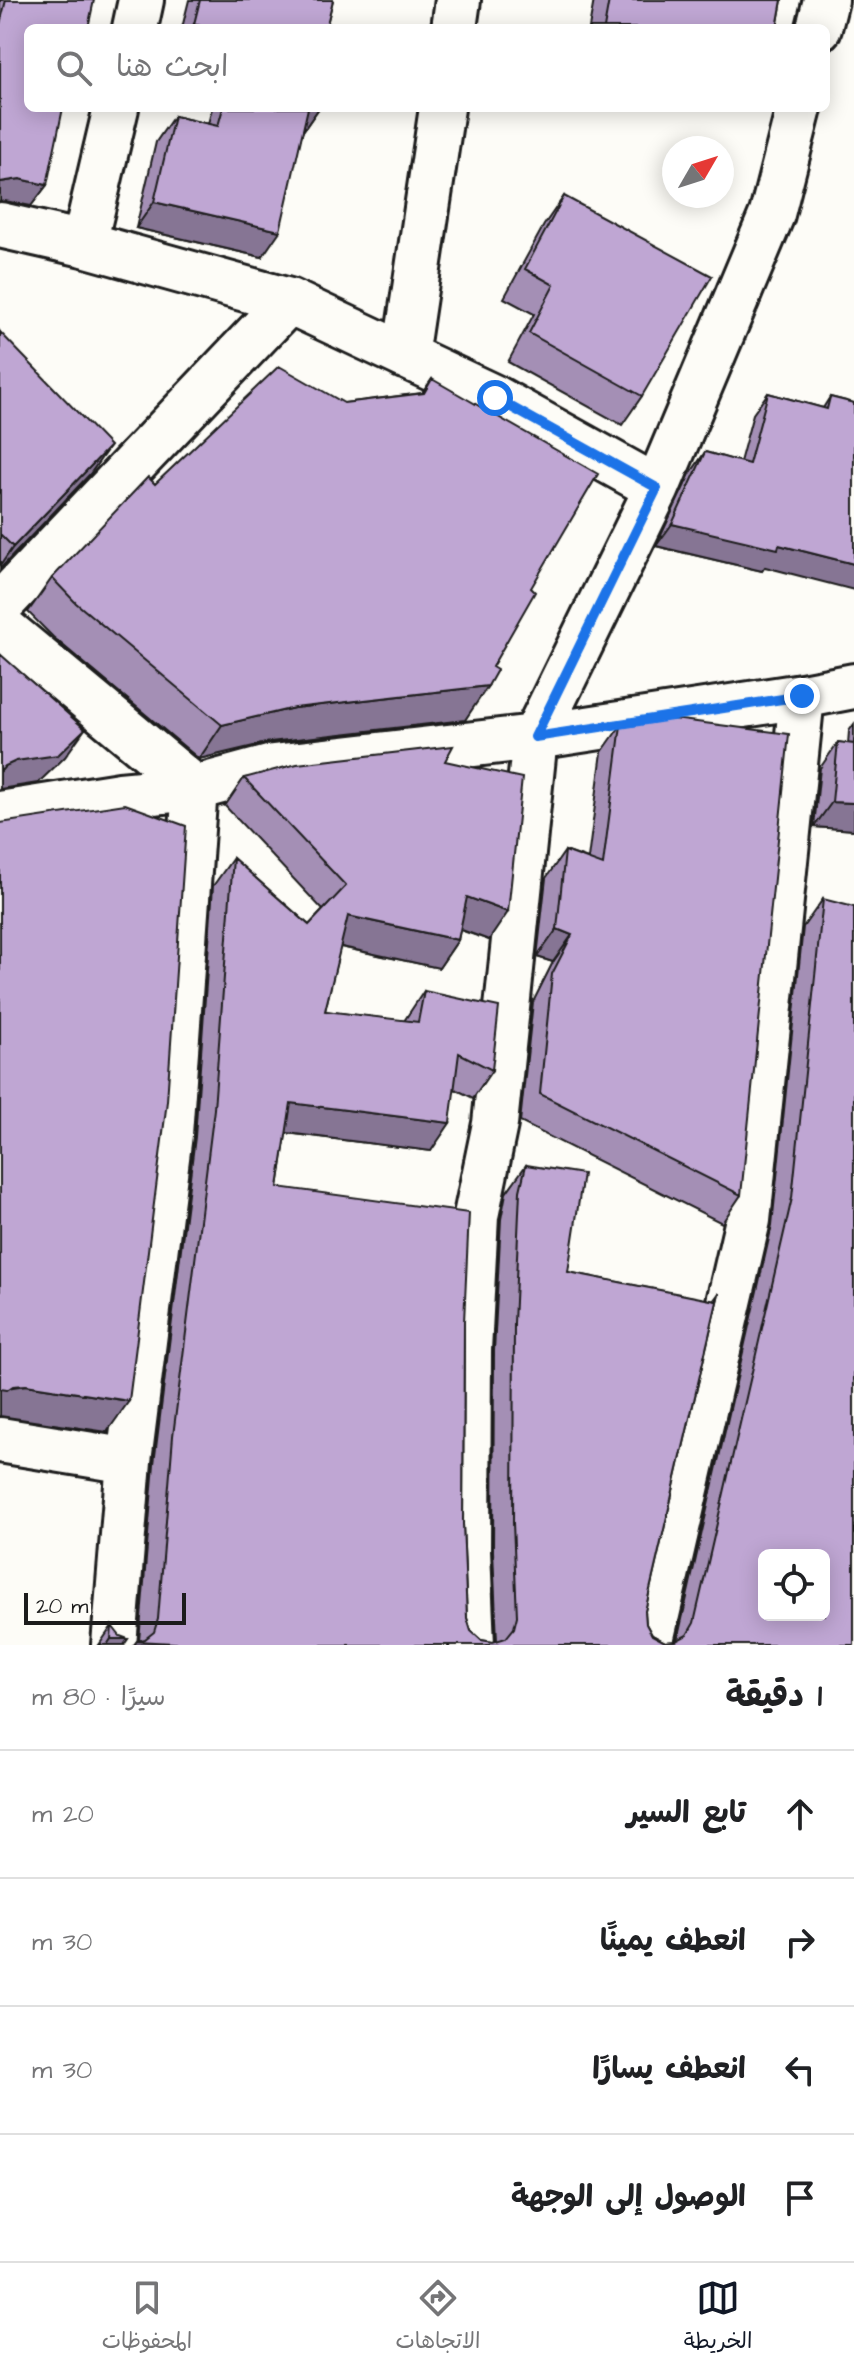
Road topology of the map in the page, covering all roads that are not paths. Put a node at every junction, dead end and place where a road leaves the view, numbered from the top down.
1 (141, 0) edge
2 (458, 0) edge
3 (826, 0) edge
4 (136, 24) edge
5 (455, 24) edge
6 (820, 24) edge
7 (115, 112) edge
8 (441, 112) edge
9 (798, 112) edge
10 (0, 225) edge
11 (84, 244) junction
12 (289, 301) junction
13 (405, 356) junction
14 (657, 488) junction
15 (0, 605) edge
16 (0, 626) edge
17 (854, 686) edge
18 (802, 696) junction
19 (535, 737) junction
20 (195, 788) junction
21 (0, 814) edge
22 (0, 1440) edge
23 (129, 1461) junction
24 (114, 1645) edge
25 (472, 1645) edge
26 (650, 1645) edge

1 - 4 street
2 - 5 street
3 - 6 street
7 - 11 street
8 - 13 street
9 - 14 street
10 - 11 street
11 - 12 street
12 - 13 street
12 - 15 street
13 - 14 street
14 - 19 street
16 - 20 street
17 - 18 street
18 - 19 street
18 - 26 street
19 - 20 street
19 - 25 street
20 - 21 street
20 - 23 street
22 - 23 street
23 - 24 street

